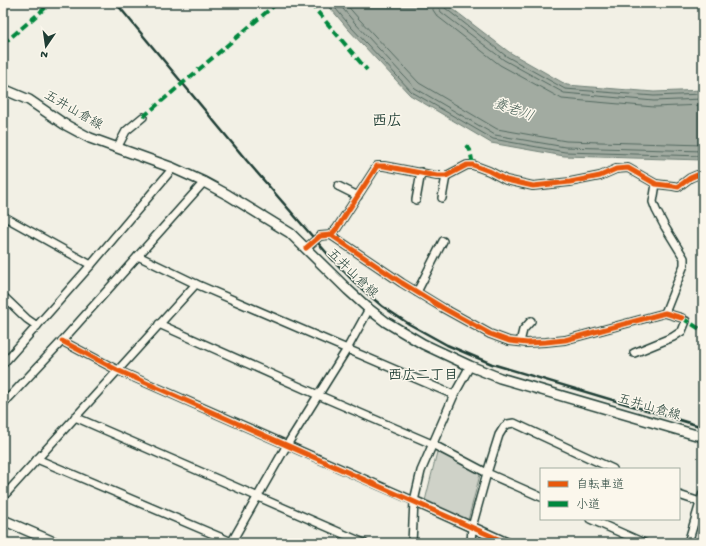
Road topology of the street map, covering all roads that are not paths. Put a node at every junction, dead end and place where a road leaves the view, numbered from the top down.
1 (3, 89) edge
2 (143, 117) dead end
3 (116, 148) junction
4 (173, 168) junction
5 (421, 172) junction
6 (446, 176) junction
7 (703, 177) edge
8 (204, 182) junction
9 (656, 184) junction
10 (338, 186) dead end
11 (358, 196) junction
12 (442, 198) dead end
13 (416, 200) dead end
14 (3, 216) edge
15 (331, 234) junction
16 (443, 241) dead end
17 (306, 248) junction
18 (138, 256) junction
19 (90, 265) junction
20 (196, 284) junction
21 (417, 292) junction
22 (3, 296) edge
23 (369, 309) junction
24 (664, 313) junction
25 (530, 321) dead end
26 (159, 324) junction
27 (37, 326) junction
28 (62, 341) junction
29 (520, 342) junction
30 (347, 349) junction
31 (634, 353) dead end
32 (3, 364) edge
33 (470, 366) junction
34 (118, 370) junction
35 (318, 395) junction
36 (454, 395) junction
37 (3, 404) edge
38 (75, 417) junction
39 (703, 437) edge
40 (432, 444) junction
41 (287, 445) junction
42 (37, 459) junction
43 (611, 468) edge
44 (487, 473) junction
45 (703, 494) edge
46 (680, 495) edge
47 (3, 497) edge
48 (257, 497) junction
49 (540, 497) edge
50 (414, 501) junction
51 (702, 503) edge
52 (3, 520) edge
53 (592, 520) edge
54 (472, 527) junction
55 (56, 543) edge
56 (232, 543) edge
57 (364, 543) edge
58 (412, 543) edge
59 (471, 543) edge
60 (507, 543) edge
61 (644, 543) edge
62 (688, 543) edge

1 - 3 main road, 五井山倉線
2 - 3 street
3 - 4 main road, 五井山倉線
4 - 8 main road, 五井山倉線
4 - 19 street
5 - 6 street
5 - 11 street
5 - 13 street
6 - 9 street
6 - 12 street
7 - 9 street
8 - 17 main road, 五井山倉線
8 - 18 street
9 - 24 street
10 - 11 street
11 - 15 street
14 - 19 street
15 - 17 street
15 - 21 street
16 - 21 street
17 - 23 main road, 五井山倉線
18 - 20 street
18 - 28 street
19 - 27 street
20 - 26 street
20 - 30 street
21 - 29 street
22 - 27 street
23 - 30 street
23 - 33 main road, 五井山倉線
24 - 29 street
24 - 31 street
25 - 29 street
26 - 34 street
26 - 35 street
27 - 32 street
28 - 34 street
28 - 37 street
30 - 35 street
30 - 36 street
33 - 36 street
33 - 39 main road, 五井山倉線
34 - 38 street
34 - 41 street
35 - 40 street
35 - 41 street
36 - 40 street
38 - 42 street
38 - 48 street
40 - 44 street
40 - 50 street
41 - 48 street
41 - 50 street
42 - 47 street
42 - 56 street
43 - 44 street
44 - 49 street
44 - 54 street
45 - 51 street
46 - 51 street
48 - 56 street
48 - 57 street
50 - 54 main road
50 - 58 street
51 - 62 street
52 - 55 main road
53 - 61 street
54 - 59 street
54 - 60 main road

